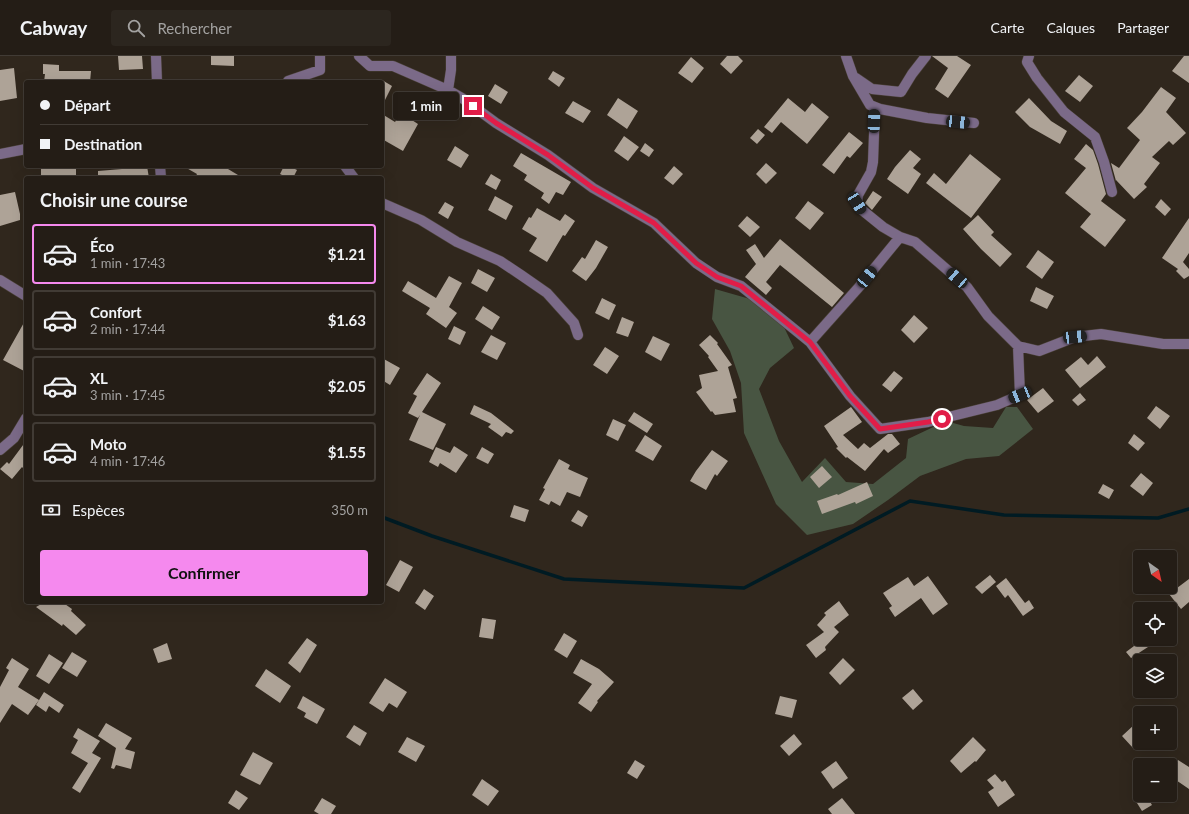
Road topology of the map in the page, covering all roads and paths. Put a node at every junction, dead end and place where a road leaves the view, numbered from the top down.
1 (156, 56) edge
2 (320, 56) edge
3 (359, 56) edge
4 (451, 56) edge
5 (846, 56) edge
6 (926, 56) edge
7 (1029, 56) edge
8 (853, 76) junction
9 (157, 80) edge
10 (291, 80) edge
11 (448, 90) junction
12 (875, 107) junction
13 (974, 123) dead end
14 (24, 149) edge
15 (0, 154) edge
16 (1112, 192) dead end
17 (384, 204) edge
18 (900, 236) junction
19 (0, 280) edge
20 (24, 295) edge
21 (578, 335) dead end
22 (810, 342) junction
23 (1189, 344) edge
24 (1018, 346) junction
25 (24, 421) edge
26 (0, 450) edge

1 - 9 street
2 - 10 street
3 - 11 street
4 - 11 street
5 - 8 street
6 - 8 street
7 - 16 street
8 - 12 street
11 - 22 street
12 - 13 street
12 - 18 street
14 - 15 street
17 - 21 street
18 - 22 street
18 - 24 street
19 - 20 street
22 - 24 street
23 - 24 street
25 - 26 street

